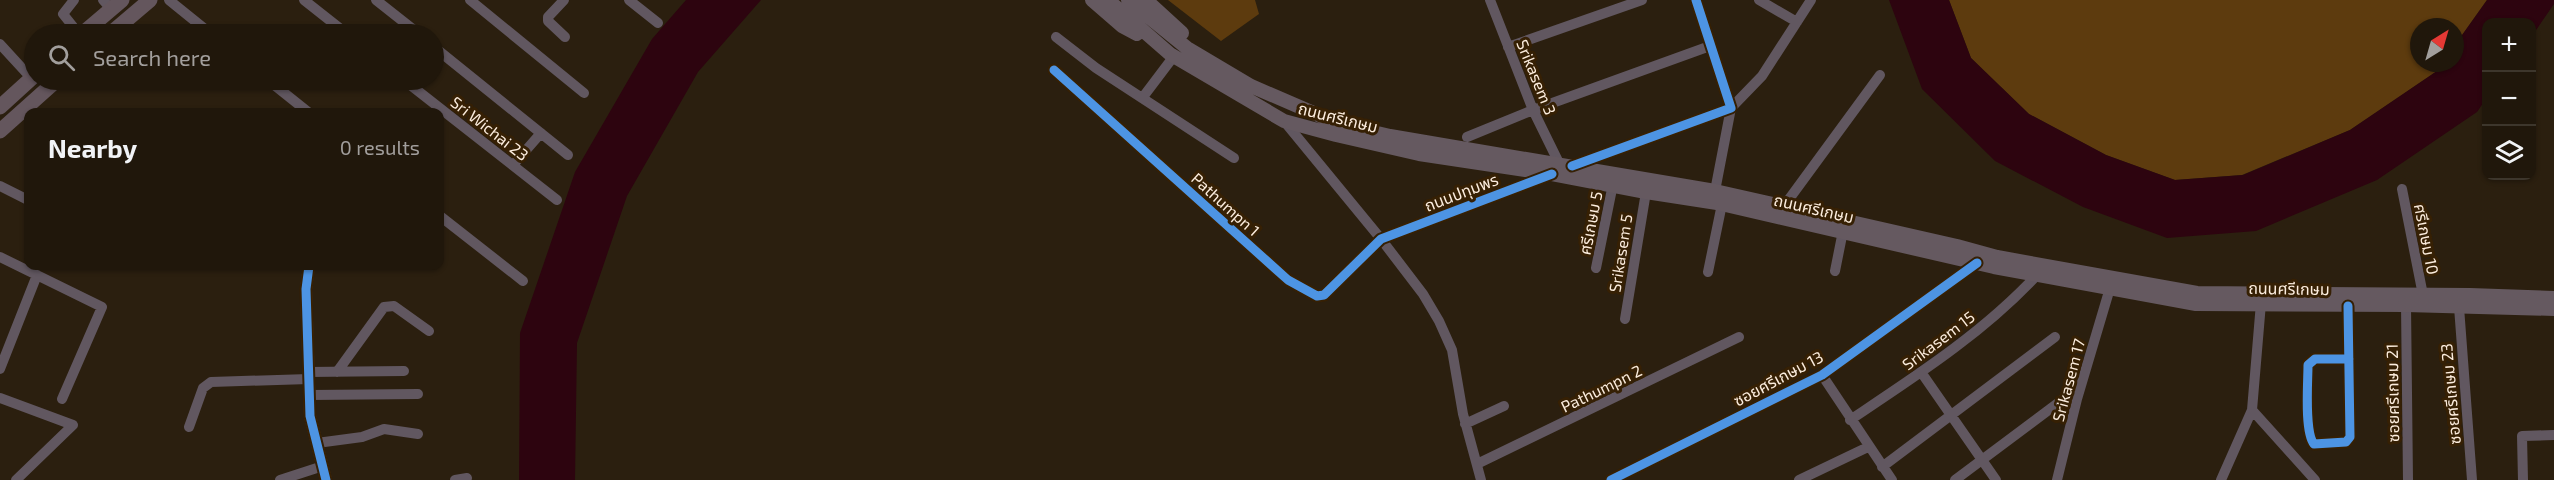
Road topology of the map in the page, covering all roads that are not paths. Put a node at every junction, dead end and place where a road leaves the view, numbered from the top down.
1 (74, 0) edge
2 (150, 0) edge
3 (169, 0) edge
4 (304, 0) edge
5 (376, 0) edge
6 (470, 0) edge
7 (564, 0) edge
8 (629, 0) edge
9 (1092, 0) edge
10 (1108, 0) edge
11 (1128, 0) edge
12 (1146, 0) edge
13 (1490, 0) edge
14 (1642, 0) edge
15 (1696, 0) edge
16 (1759, 0) edge
17 (1811, 0) edge
18 (112, 3) edge
19 (1797, 22) junction
20 (658, 23) dead end
21 (69, 24) edge
22 (91, 24) edge
23 (122, 24) edge
24 (199, 24) edge
25 (334, 24) edge
26 (406, 24) edge
27 (566, 37) dead end
28 (1056, 37) dead end
29 (0, 44) edge
30 (1710, 46) junction
31 (1508, 47) junction
32 (444, 54) edge
33 (1172, 55) junction
34 (24, 67) edge
35 (1054, 70) dead end
36 (1880, 75) dead end
37 (1251, 86) junction
38 (24, 88) edge
39 (45, 90) edge
40 (280, 90) edge
41 (417, 90) edge
42 (584, 93) dead end
43 (1143, 97) junction
44 (0, 107) edge
45 (25, 108) edge
46 (303, 108) edge
47 (440, 108) edge
48 (1731, 108) junction
49 (24, 109) edge
50 (1533, 110) junction
51 (444, 111) edge
52 (1284, 121) junction
53 (0, 131) edge
54 (541, 133) junction
55 (1467, 137) dead end
56 (568, 155) dead end
57 (1234, 158) dead end
58 (513, 165) junction
59 (1561, 167) junction
60 (1612, 184) junction
61 (0, 186) edge
62 (2402, 189) dead end
63 (1715, 191) junction
64 (1646, 192) junction
65 (24, 198) edge
66 (557, 200) dead end
67 (1722, 204) junction
68 (1784, 206) junction
69 (444, 219) edge
70 (1843, 231) junction
71 (1381, 239) junction
72 (0, 257) edge
73 (1977, 263) junction
74 (1596, 268) dead end
75 (24, 269) edge
76 (26, 270) edge
77 (308, 270) edge
78 (1835, 271) dead end
79 (1708, 272) dead end
80 (36, 275) junction
81 (2037, 275) junction
82 (523, 281) dead end
83 (2110, 288) junction
84 (2423, 295) junction
85 (2554, 298) edge
86 (2213, 299) junction
87 (2261, 303) junction
88 (2406, 305) junction
89 (2348, 306) junction
90 (2458, 307) junction
91 (2554, 309) edge
92 (1625, 319) dead end
93 (429, 331) dead end
94 (1739, 337) dead end
95 (2055, 337) dead end
96 (2349, 359) junction
97 (0, 369) edge
98 (404, 371) dead end
99 (337, 372) junction
100 (1921, 372) junction
101 (1822, 375) junction
102 (309, 376) junction
103 (418, 394) dead end
104 (310, 395) junction
105 (0, 398) edge
106 (62, 399) dead end
107 (2077, 399) junction
108 (1504, 406) dead end
109 (2252, 410) junction
110 (1950, 416) junction
111 (1850, 420) junction
112 (1466, 424) junction
113 (189, 427) dead end
114 (418, 434) dead end
115 (2554, 435) edge
116 (317, 443) junction
117 (1868, 447) junction
118 (1982, 460) junction
119 (1477, 464) junction
120 (323, 466) junction
121 (1882, 467) junction
122 (467, 478) dead end
123 (16, 480) edge
124 (280, 480) edge
125 (326, 480) edge
126 (455, 480) edge
127 (1481, 480) edge
128 (1611, 480) edge
129 (1799, 480) edge
130 (1892, 480) edge
131 (1955, 480) edge
132 (1995, 480) edge
133 (2057, 480) edge
134 (2221, 480) edge
135 (2314, 480) edge
136 (2408, 480) edge
137 (2472, 480) edge
138 (2523, 480) edge

1 - 21 street
2 - 23 main road
3 - 24 street
4 - 25 street
5 - 26 street
6 - 42 street
7 - 27 street
8 - 20 street
9 - 33 main road
10 - 33 main road, ถนนศรีเกษม
11 - 37 main road, ถนนศรีเกษม
12 - 37 main road
13 - 31 street, Srikasem 3
14 - 31 street
15 - 30 street
16 - 19 street
17 - 19 street
18 - 22 main road
19 - 48 street
28 - 43 street
29 - 34 street
30 - 48 street
30 - 50 street
31 - 50 street, Srikasem 3
32 - 54 street
33 - 43 street
33 - 52 main road, ถนนศรีเกษม
35 - 71 street, Pathumpn 1
36 - 68 street
37 - 59 main road, ถนนศรีเกษม
38 - 44 main road
39 - 45 main road
40 - 46 street
41 - 47 street, Sri Wichai 23
43 - 57 street
48 - 59 street, ถนนปทุมพร
48 - 63 street
49 - 53 main road
50 - 55 street
50 - 59 street, Srikasem 3
51 - 58 street, Sri Wichai 23
52 - 59 main road, ถนนศรีเกษม
52 - 71 street
54 - 56 street
54 - 58 street
58 - 66 street, Sri Wichai 23
59 - 60 main road, ถนนศรีเกษม
59 - 63 main road, ถนนศรีเกษม
59 - 71 street, ถนนปทุมพร
60 - 64 main road, ถนนศรีเกษม
60 - 74 street, ศรีเกษม 5
61 - 65 street
62 - 84 street, ศรีเกษม 10
63 - 68 main road, ถนนศรีเกษม
64 - 67 main road, ถนนศรีเกษม
64 - 92 street, Srikasem 5
67 - 70 main road, ถนนศรีเกษม
67 - 79 street
68 - 86 main road, ถนนศรีเกษม
69 - 82 street
70 - 73 main road, ถนนศรีเกษม
70 - 78 street
71 - 112 street
72 - 75 street
73 - 81 main road, ถนนศรีเกษม
73 - 101 street, ซอยศรีเกษม 13
76 - 80 street
77 - 102 street
80 - 97 street
80 - 106 street
81 - 83 main road, ถนนศรีเกษม
81 - 100 street, Srikasem 15
83 - 86 main road, ถนนศรีเกษม
83 - 107 street, Srikasem 17
84 - 85 main road, ถนนศรีเกษม
84 - 86 main road, ถนนศรีเกษม
86 - 87 main road, ถนนศรีเกษม
87 - 89 main road, ถนนศรีเกษม
87 - 109 street
88 - 89 main road, ถนนศรีเกษม
88 - 90 main road, ถนนศรีเกษม
88 - 136 street, ซอยศรีเกษม 21
89 - 96 street
90 - 91 main road, ถนนศรีเกษม
90 - 137 street, ซอยศรีเกษม 23
93 - 99 street
94 - 119 street, Pathumpn 2
95 - 110 street
96 - 96 street
98 - 99 street
99 - 102 street
100 - 110 street
100 - 111 street, Srikasem 15
101 - 111 street
101 - 128 street, ซอยศรีเกษม 13
102 - 104 street
102 - 113 street
103 - 104 street
104 - 116 street
105 - 123 street
107 - 118 street
107 - 133 street, Srikasem 17
108 - 112 street
109 - 134 street
109 - 135 street
110 - 118 street
110 - 121 street
111 - 117 street
112 - 119 street
114 - 116 street
115 - 138 street
116 - 120 street
117 - 121 street
117 - 129 street
118 - 131 street
118 - 132 street
119 - 127 street
120 - 124 street
120 - 125 street
121 - 130 street
122 - 126 street

